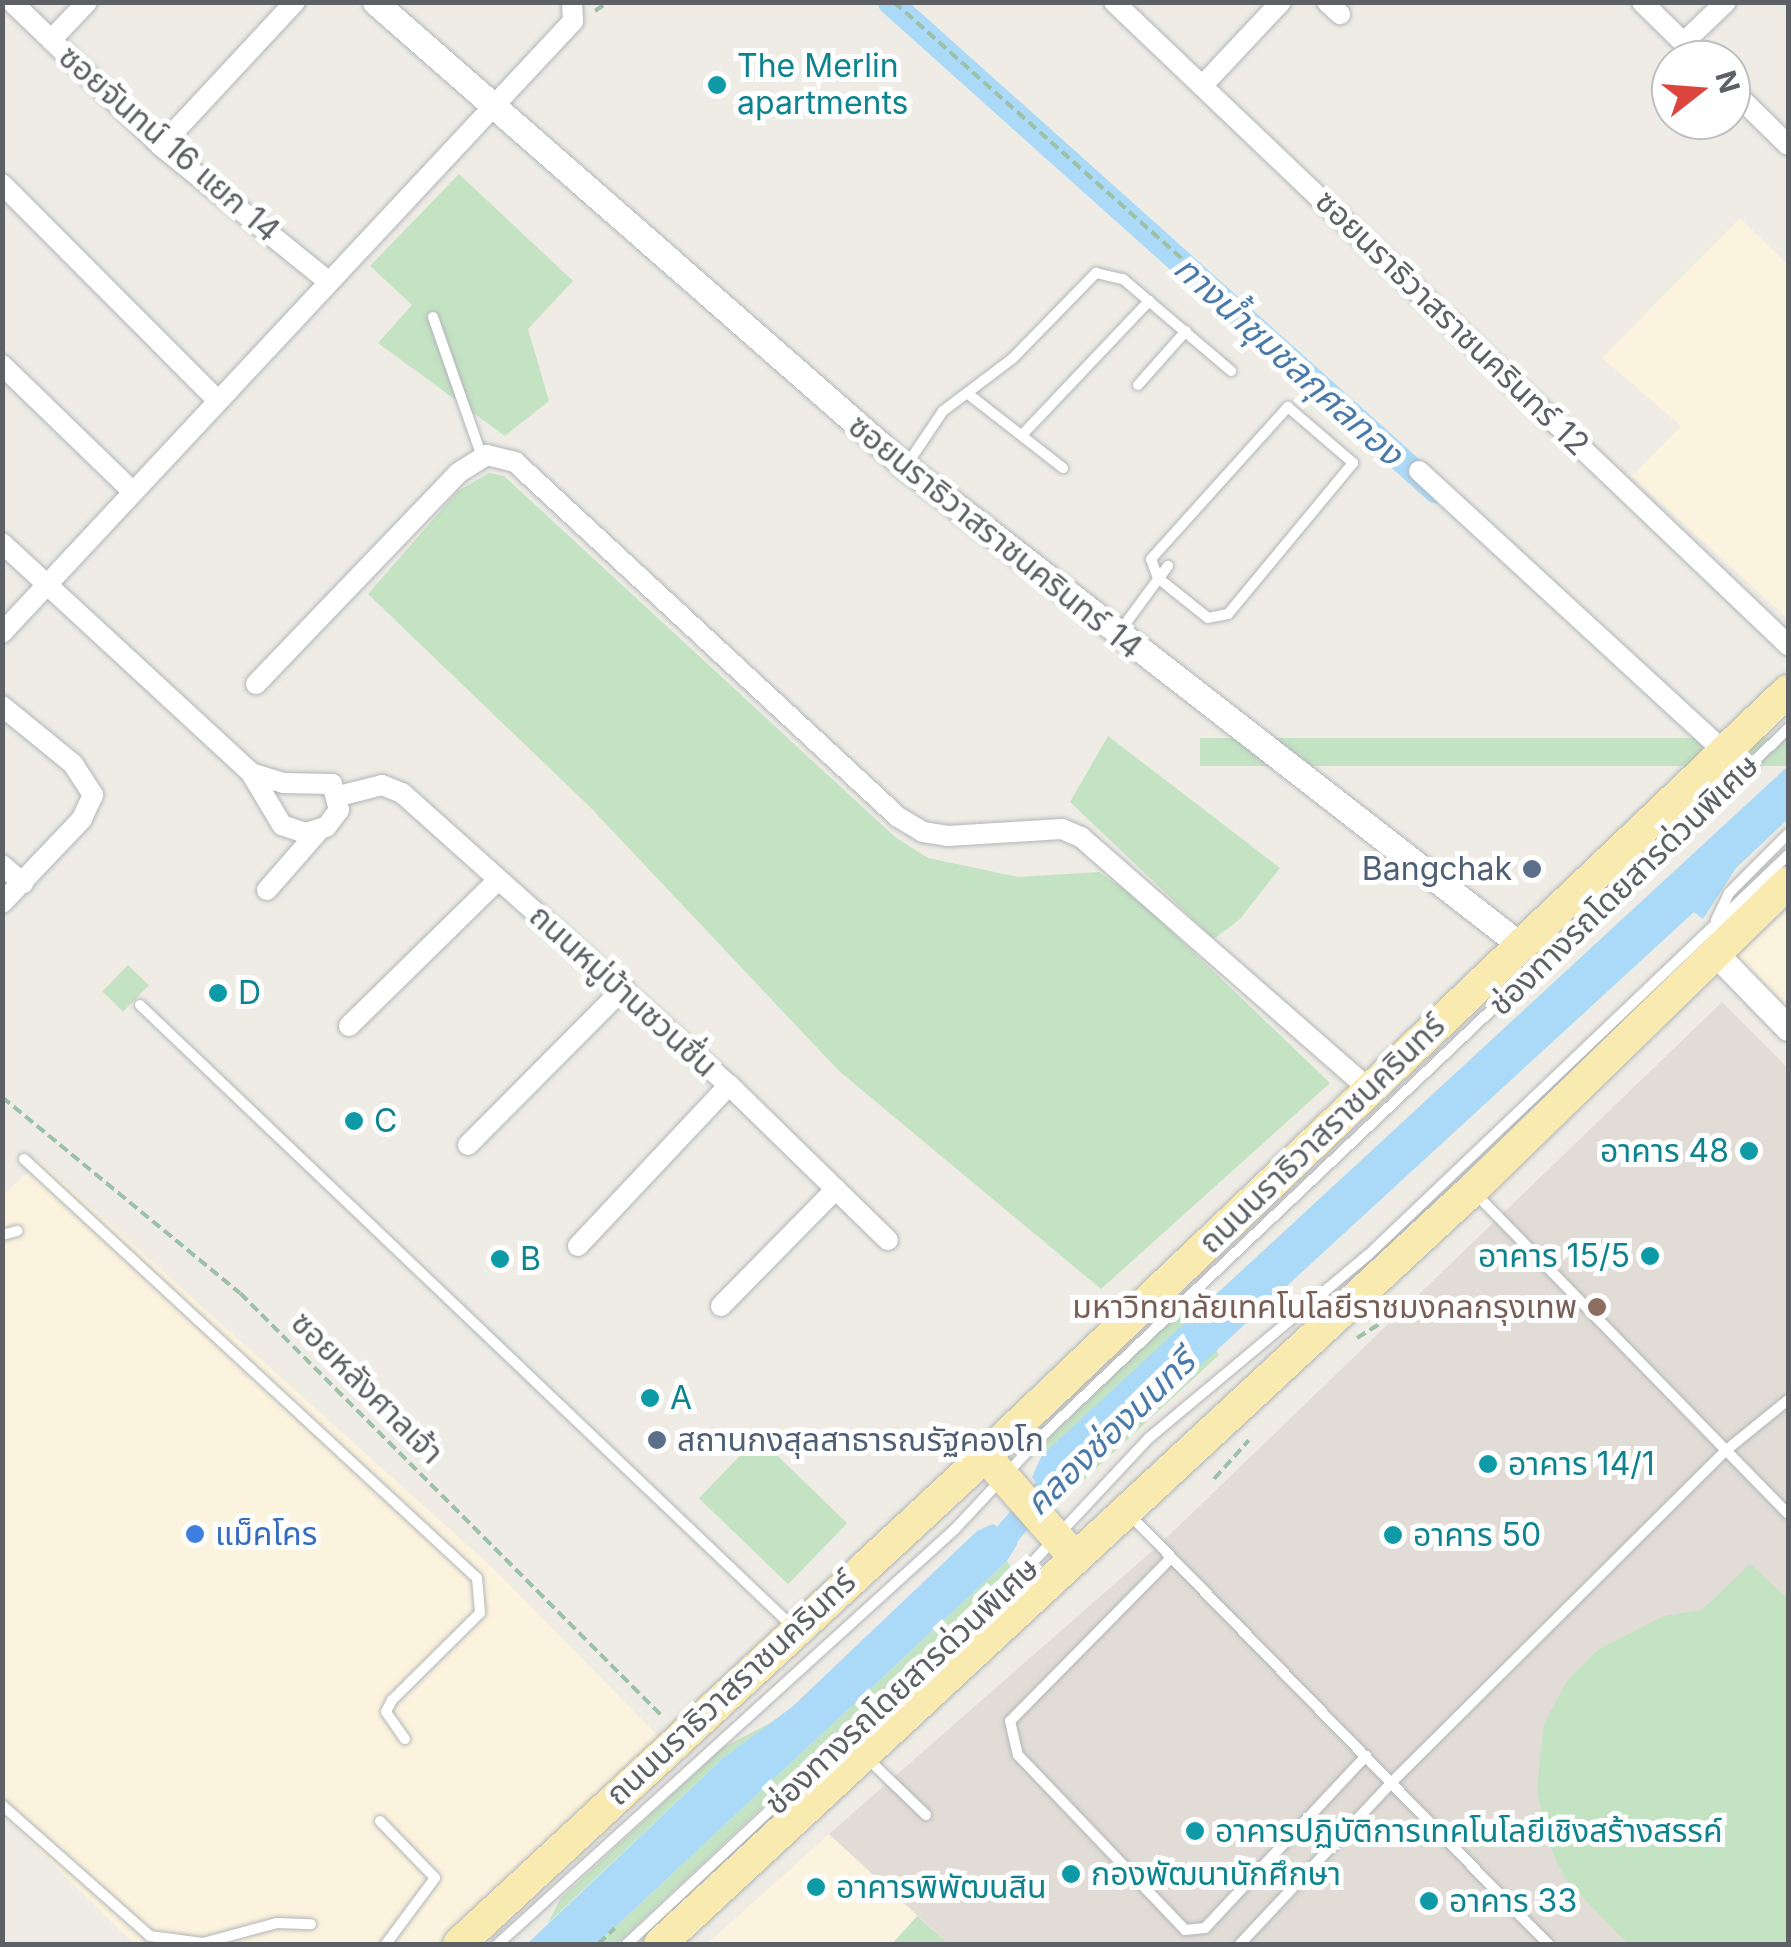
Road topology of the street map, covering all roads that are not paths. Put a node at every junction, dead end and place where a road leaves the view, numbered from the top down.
1 (12, 2) edge
2 (87, 2) edge
3 (295, 2) edge
4 (375, 2) edge
5 (572, 2) edge
6 (1114, 2) edge
7 (1281, 2) edge
8 (1642, 2) edge
9 (1726, 2) edge
10 (52, 40) junction
11 (1681, 40) edge
12 (1687, 40) edge
13 (1202, 86) junction
14 (490, 107) junction
15 (1751, 109) edge
16 (161, 146) junction
17 (1788, 146) edge
18 (2, 184) edge
19 (328, 282) junction
20 (1149, 301) junction
21 (434, 317) dead end
22 (1186, 331) junction
23 (2, 365) edge
24 (1230, 371) dead end
25 (1138, 385) dead end
26 (967, 393) junction
27 (216, 399) junction
28 (1022, 436) junction
29 (482, 458) junction
30 (906, 467) junction
31 (1062, 468) dead end
32 (1419, 471) road end
33 (133, 492) junction
34 (2, 543) edge
35 (1168, 566) dead end
36 (1158, 578) junction
37 (47, 585) junction
38 (2, 634) edge
39 (1116, 636) junction
40 (1788, 645) edge
41 (256, 684) dead end
42 (1788, 691) edge
43 (2, 706) edge
44 (1788, 728) edge
45 (1724, 751) junction
46 (251, 772) junction
47 (339, 796) junction
48 (321, 828) junction
49 (1788, 834) edge
50 (1788, 856) edge
51 (2, 865) edge
52 (497, 881) junction
53 (1788, 883) edge
54 (23, 884) junction
55 (268, 890) dead end
56 (2, 903) edge
57 (1714, 939) junction
58 (1519, 944) junction
59 (624, 988) junction
60 (140, 1005) dead end
61 (349, 1026) dead end
62 (1788, 1028) edge
63 (729, 1085) junction
64 (1369, 1089) junction
65 (468, 1145) dead end
66 (24, 1160) dead end
67 (836, 1189) junction
68 (1472, 1190) junction
69 (17, 1231) dead end
70 (2, 1236) edge
71 (888, 1240) dead end
72 (578, 1246) dead end
73 (721, 1306) dead end
74 (1788, 1400) edge
75 (1724, 1452) junction
76 (1002, 1477) junction
77 (1126, 1511) junction
78 (1788, 1514) edge
79 (1058, 1541) junction
80 (1171, 1558) junction
81 (795, 1629) junction
82 (404, 1738) dead end
83 (1366, 1756) junction
84 (867, 1757) junction
85 (1391, 1783) junction
86 (2, 1805) edge
87 (926, 1815) dead end
88 (380, 1821) dead end
89 (311, 1924) dead end
90 (386, 1944) edge
91 (459, 1944) edge
92 (498, 1944) edge
93 (627, 1944) edge
94 (660, 1944) edge
95 (1240, 1944) edge
96 (1548, 1944) edge

1 - 10 street, ซอยจันทน์ 16 แยก 14
2 - 10 street
3 - 16 street
4 - 14 street, ซอยนราธิวาสราชนครินทร์ 14
5 - 14 street
6 - 13 street, ซอยนราธิวาสราชนครินทร์ 12
7 - 13 street
8 - 11 street
9 - 12 street
10 - 16 street, ซอยจันทน์ 16 แยก 14
13 - 40 street, ซอยนราธิวาสราชนครินทร์ 12
14 - 19 street
14 - 30 street, ซอยนราธิวาสราชนครินทร์ 14
15 - 17 street
16 - 19 street, ซอยจันทน์ 16 แยก 14
18 - 27 street
19 - 27 street
20 - 22 lane
20 - 26 lane
20 - 28 lane
21 - 29 lane
22 - 24 lane
22 - 25 lane
23 - 33 street
26 - 28 lane
26 - 30 lane
27 - 33 street
28 - 31 lane
29 - 41 street
29 - 64 street
30 - 39 street, ซอยนราธิวาสราชนครินทร์ 14
32 - 45 street
33 - 37 street
34 - 37 street
35 - 36 lane
36 - 36 lane
36 - 39 lane
37 - 38 street
37 - 46 street
39 - 58 street, ซอยนราธิวาสราชนครินทร์ 14
42 - 45 main road, ถนนนราธิวาสราชนครินทร์
43 - 54 street
44 - 76 lane, ช่องทางรถโดยสารด่วนพิเศษ
45 - 58 main road, ถนนนราธิวาสราชนครินทร์
46 - 47 street, ถนนหมู่บ้านชวนชื่น
46 - 48 street
47 - 48 street
47 - 52 street, ถนนหมู่บ้านชวนชื่น
48 - 55 street
49 - 57 lane
50 - 57 lane, ช่องทางรถโดยสารด่วนพิเศษ
51 - 54 street
52 - 59 street, ถนนหมู่บ้านชวนชื่น
52 - 61 street
53 - 57 main road
54 - 56 street
57 - 62 street
57 - 68 main road
57 - 79 lane, ช่องทางรถโดยสารด่วนพิเศษ
58 - 64 main road, ถนนนราธิวาสราชนครินทร์
59 - 63 street, ถนนหมู่บ้านชวนชื่น
59 - 65 street
60 - 81 lane
63 - 67 street, ถนนหมู่บ้านชวนชื่น
63 - 72 street
64 - 76 main road, ถนนนราธิวาสราชนครินทร์
66 - 82 lane
67 - 71 street, ถนนหมู่บ้านชวนชื่น
67 - 73 street
68 - 75 lane
68 - 77 main road
69 - 70 lane
74 - 75 lane
75 - 78 lane
75 - 85 lane
76 - 79 main road
76 - 81 main road, ถนนนราธิวาสราชนครินทร์
76 - 92 lane, ช่องทางรถโดยสารด่วนพิเศษ
77 - 79 main road
77 - 80 lane
79 - 84 main road
79 - 93 lane, ช่องทางรถโดยสารด่วนพิเศษ
80 - 83 lane
80 - 83 lane
81 - 91 main road, ถนนนราธิวาสราชนครินทร์
83 - 85 lane
84 - 87 lane
84 - 94 main road
85 - 95 lane
85 - 96 lane
86 - 89 lane
88 - 90 lane

